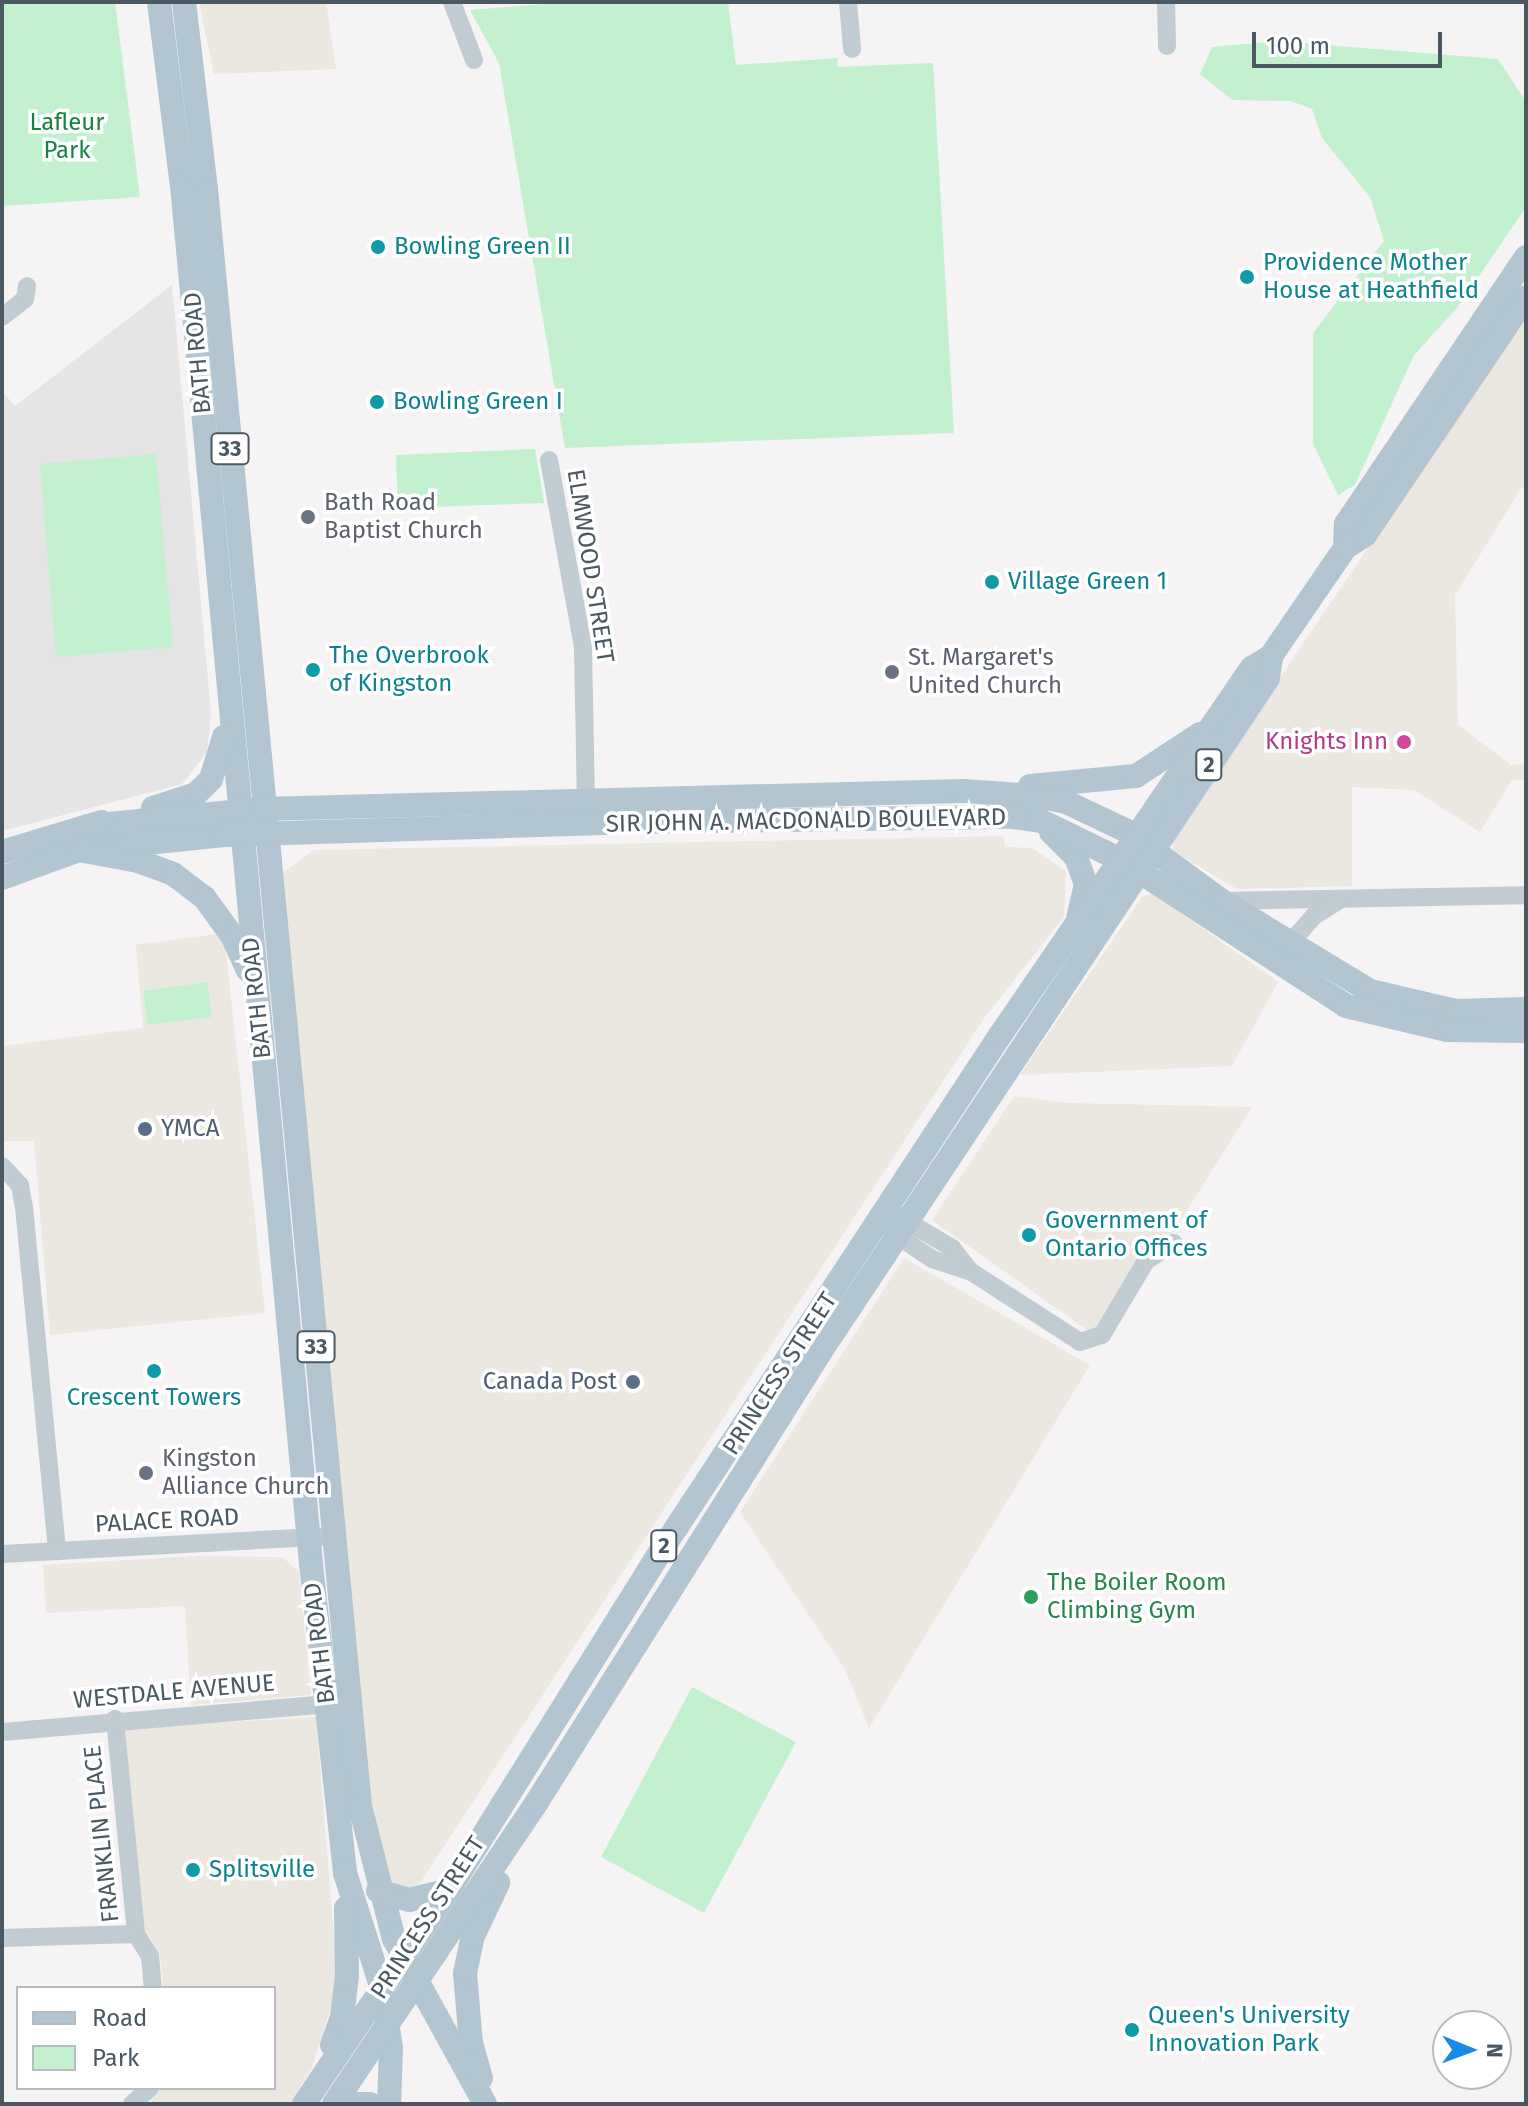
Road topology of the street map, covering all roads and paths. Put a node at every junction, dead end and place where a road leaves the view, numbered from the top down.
1 (159, 2) edge
2 (184, 2) edge
3 (452, 2) edge
4 (848, 2) edge
5 (1166, 2) edge
6 (1167, 46) dead end
7 (852, 49) dead end
8 (474, 60) dead end
9 (1526, 257) edge
10 (27, 286) dead end
11 (1526, 297) edge
12 (2, 317) edge
13 (1422, 428) junction
14 (549, 460) dead end
15 (1271, 656) junction
16 (228, 675) junction
17 (1218, 721) junction
18 (963, 791) junction
19 (250, 809) junction
20 (586, 813) junction
21 (1041, 821) junction
22 (88, 826) junction
23 (252, 835) junction
24 (1145, 844) junction
25 (79, 850) junction
26 (2, 852) edge
27 (1132, 866) junction
28 (2, 878) edge
29 (1526, 895) edge
30 (1341, 899) junction
31 (1222, 901) junction
32 (1075, 931) junction
33 (1282, 952) junction
34 (256, 987) junction
35 (1526, 1009) edge
36 (1526, 1031) edge
37 (2, 1166) edge
38 (892, 1222) junction
39 (1174, 1243) dead end
40 (334, 1536) junction
41 (308, 1538) junction
42 (57, 1551) junction
43 (2, 1554) edge
44 (338, 1703) junction
45 (115, 1719) junction
46 (2, 1732) edge
47 (535, 1805) junction
48 (345, 1873) junction
49 (449, 1890) junction
50 (378, 1891) junction
51 (136, 1934) junction
52 (2, 1938) edge
53 (403, 1957) junction
54 (417, 1985) junction
55 (153, 1986) edge
56 (382, 1989) junction
57 (388, 2026) junction
58 (308, 2097) edge
59 (334, 2104) edge
60 (348, 2104) edge
61 (370, 2104) edge
62 (389, 2104) edge
63 (487, 2104) edge

1 - 16 main road, BATH ROAD / 33
2 - 19 main road, BATH ROAD / 33
3 - 8 street
4 - 7 street
5 - 6 street
9 - 13 main road, PRINCESS STREET / 2
10 - 12 street
11 - 13 main road, PRINCESS STREET / 2
13 - 15 main road, PRINCESS STREET / 2
14 - 20 street, ELMWOOD STREET
15 - 17 main road, PRINCESS STREET / 2
15 - 24 main road, PRINCESS STREET / 2
16 - 19 main road, BATH ROAD / 33
16 - 22 main road
17 - 18 main road
17 - 24 main road, PRINCESS STREET / 2
18 - 20 main road, SIR JOHN A. MACDONALD BOULEVARD
18 - 24 main road, SIR JOHN A. MACDONALD BOULEVARD
19 - 20 main road, SIR JOHN A. MACDONALD BOULEVARD
19 - 22 main road, SIR JOHN A. MACDONALD BOULEVARD
19 - 23 main road, BATH ROAD / 33
20 - 21 main road, SIR JOHN A. MACDONALD BOULEVARD
20 - 23 main road, SIR JOHN A. MACDONALD BOULEVARD
21 - 27 main road, SIR JOHN A. MACDONALD BOULEVARD
21 - 32 main road
22 - 26 main road
23 - 25 main road, SIR JOHN A. MACDONALD BOULEVARD
23 - 34 main road, BATH ROAD / 33
23 - 40 main road, BATH ROAD / 33
24 - 27 main road, PRINCESS STREET / 2
24 - 31 main road, SIR JOHN A. MACDONALD BOULEVARD
25 - 28 main road, SIR JOHN A. MACDONALD BOULEVARD
25 - 34 main road
27 - 32 main road, PRINCESS STREET / 2
27 - 33 main road, SIR JOHN A. MACDONALD BOULEVARD
27 - 38 main road, PRINCESS STREET / 2
29 - 30 street
30 - 31 street
30 - 33 street
31 - 33 main road, SIR JOHN A. MACDONALD BOULEVARD
32 - 38 main road, PRINCESS STREET / 2
33 - 35 main road, SIR JOHN A. MACDONALD BOULEVARD
33 - 36 main road, SIR JOHN A. MACDONALD BOULEVARD
34 - 41 main road, BATH ROAD / 33
37 - 42 street
38 - 39 street
38 - 47 main road, PRINCESS STREET / 2
38 - 49 main road, PRINCESS STREET / 2
40 - 41 street, PALACE ROAD
40 - 44 main road, BATH ROAD / 33
41 - 42 street, PALACE ROAD
41 - 44 main road, BATH ROAD / 33
42 - 43 street, PALACE ROAD
44 - 45 street, WESTDALE AVENUE
44 - 48 main road, BATH ROAD / 33
44 - 50 main road, BATH ROAD / 33
45 - 46 street, WESTDALE AVENUE
45 - 51 street, FRANKLIN PLACE
47 - 54 main road, PRINCESS STREET / 2
47 - 63 main road
48 - 56 main road, BATH ROAD / 33
48 - 58 main road
49 - 50 main road
49 - 53 main road, PRINCESS STREET / 2
50 - 53 main road, BATH ROAD / 33
51 - 52 street
51 - 55 street, FRANKLIN PLACE
53 - 54 main road, BATH ROAD / 33
53 - 56 main road, PRINCESS STREET / 2
54 - 57 main road, PRINCESS STREET / 2
54 - 63 main road, BATH ROAD
56 - 57 main road, 33
56 - 58 main road, PRINCESS STREET / 2
57 - 59 main road, PRINCESS STREET / 2
57 - 62 main road
60 - 61 main road

